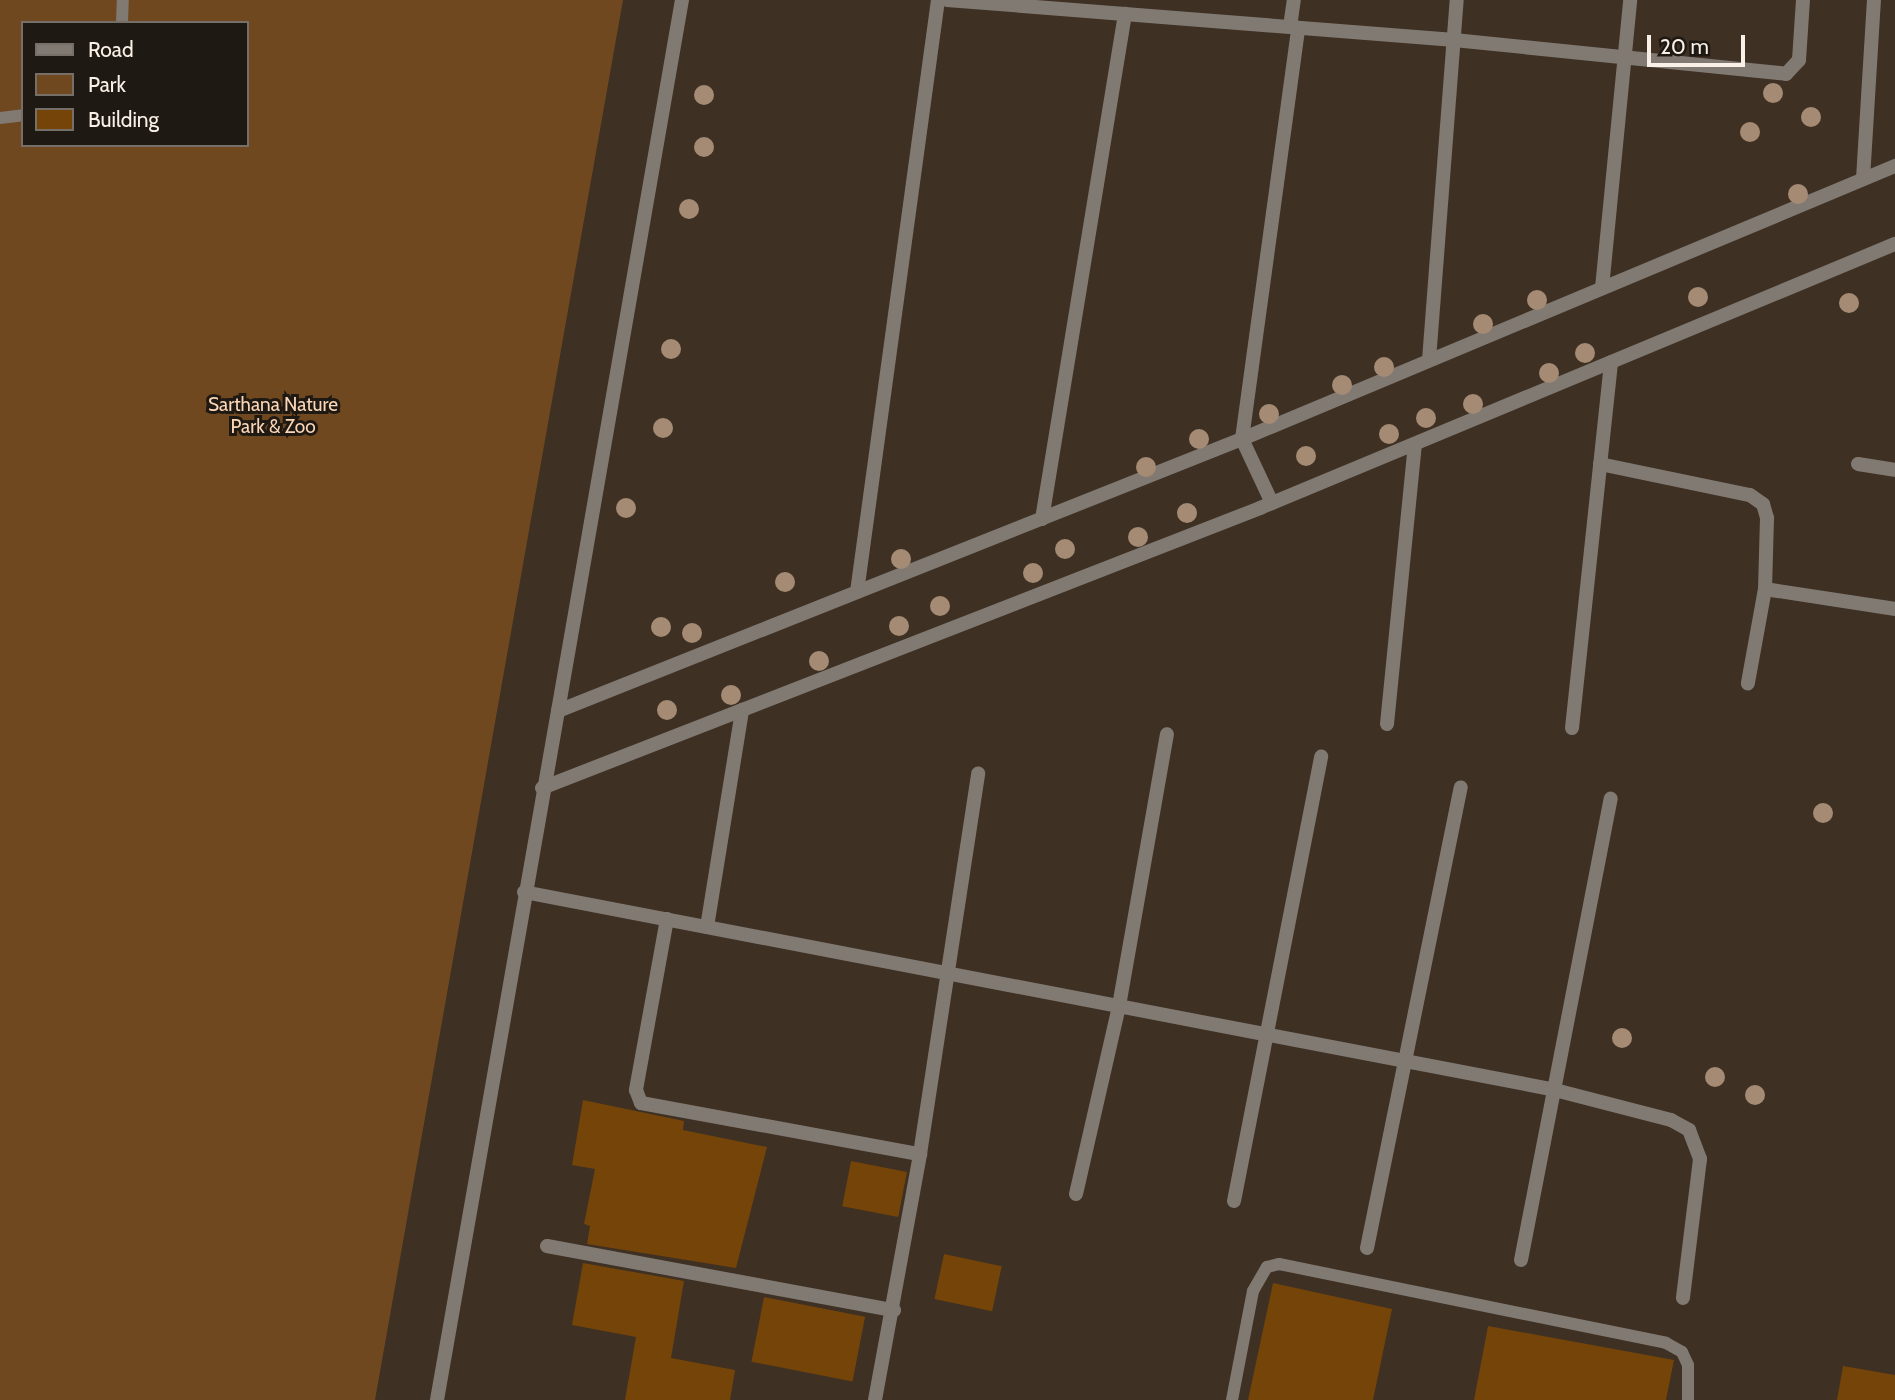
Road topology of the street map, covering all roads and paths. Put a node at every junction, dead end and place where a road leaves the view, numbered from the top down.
1 (123, 0) edge
2 (682, 0) edge
3 (938, 0) edge
4 (947, 0) edge
5 (1294, 0) edge
6 (1458, 0) edge
7 (1630, 0) edge
8 (1803, 0) edge
9 (1874, 0) edge
10 (1054, 4) edge
11 (1125, 14) junction
12 (122, 21) edge
13 (1294, 27) junction
14 (1454, 40) junction
15 (1626, 58) junction
16 (21, 115) edge
17 (0, 118) edge
18 (1895, 166) edge
19 (1863, 179) junction
20 (1895, 244) edge
21 (1602, 288) junction
22 (1429, 360) junction
23 (1611, 362) junction
24 (1242, 439) junction
25 (1415, 444) junction
26 (1600, 464) junction
27 (1858, 464) dead end
28 (1895, 470) edge
29 (1272, 503) junction
30 (1042, 519) junction
31 (1765, 589) junction
32 (857, 592) junction
33 (1895, 610) edge
34 (1748, 683) dead end
35 (742, 710) junction
36 (558, 711) junction
37 (1387, 724) dead end
38 (1572, 728) dead end
39 (1167, 734) dead end
40 (1321, 756) dead end
41 (978, 773) dead end
42 (542, 788) junction
43 (1461, 788) dead end
44 (1611, 799) dead end
45 (524, 892) junction
46 (667, 919) junction
47 (707, 927) junction
48 (944, 972) junction
49 (1119, 1006) junction
50 (1263, 1033) junction
51 (1407, 1061) junction
52 (1550, 1089) junction
53 (920, 1154) junction
54 (1076, 1194) dead end
55 (1234, 1201) dead end
56 (547, 1246) dead end
57 (1367, 1248) dead end
58 (1521, 1261) dead end
59 (1683, 1298) dead end
60 (894, 1310) junction
61 (437, 1400) edge
62 (875, 1400) edge
63 (1232, 1400) edge
64 (1688, 1400) edge

1 - 12 lane
2 - 36 street
3 - 32 street
4 - 10 street
5 - 13 street
6 - 14 street
7 - 15 street
8 - 15 street
9 - 19 street
10 - 11 street
11 - 13 street
11 - 30 street
13 - 14 street
13 - 24 street
14 - 15 street
14 - 22 street
15 - 21 street
16 - 17 lane
18 - 19 street
19 - 21 street
20 - 23 street
21 - 22 street
22 - 24 street
23 - 25 street
23 - 26 street
24 - 29 street
24 - 30 street
25 - 29 street
25 - 37 street
26 - 31 street
26 - 38 street
27 - 28 street
29 - 35 street
30 - 32 street
31 - 33 street
31 - 34 street
32 - 36 street
35 - 42 street
35 - 47 street
36 - 42 street
39 - 49 street
40 - 50 street
41 - 48 street
42 - 45 street
43 - 51 street
44 - 52 street
45 - 46 street
45 - 61 street
46 - 47 street
46 - 53 street
47 - 48 street
48 - 49 street
48 - 53 street
49 - 50 street
49 - 54 street
50 - 51 street
50 - 55 street
51 - 52 street
51 - 57 street
52 - 58 street
52 - 59 street
53 - 60 street
56 - 60 street
60 - 62 street
63 - 64 lane

